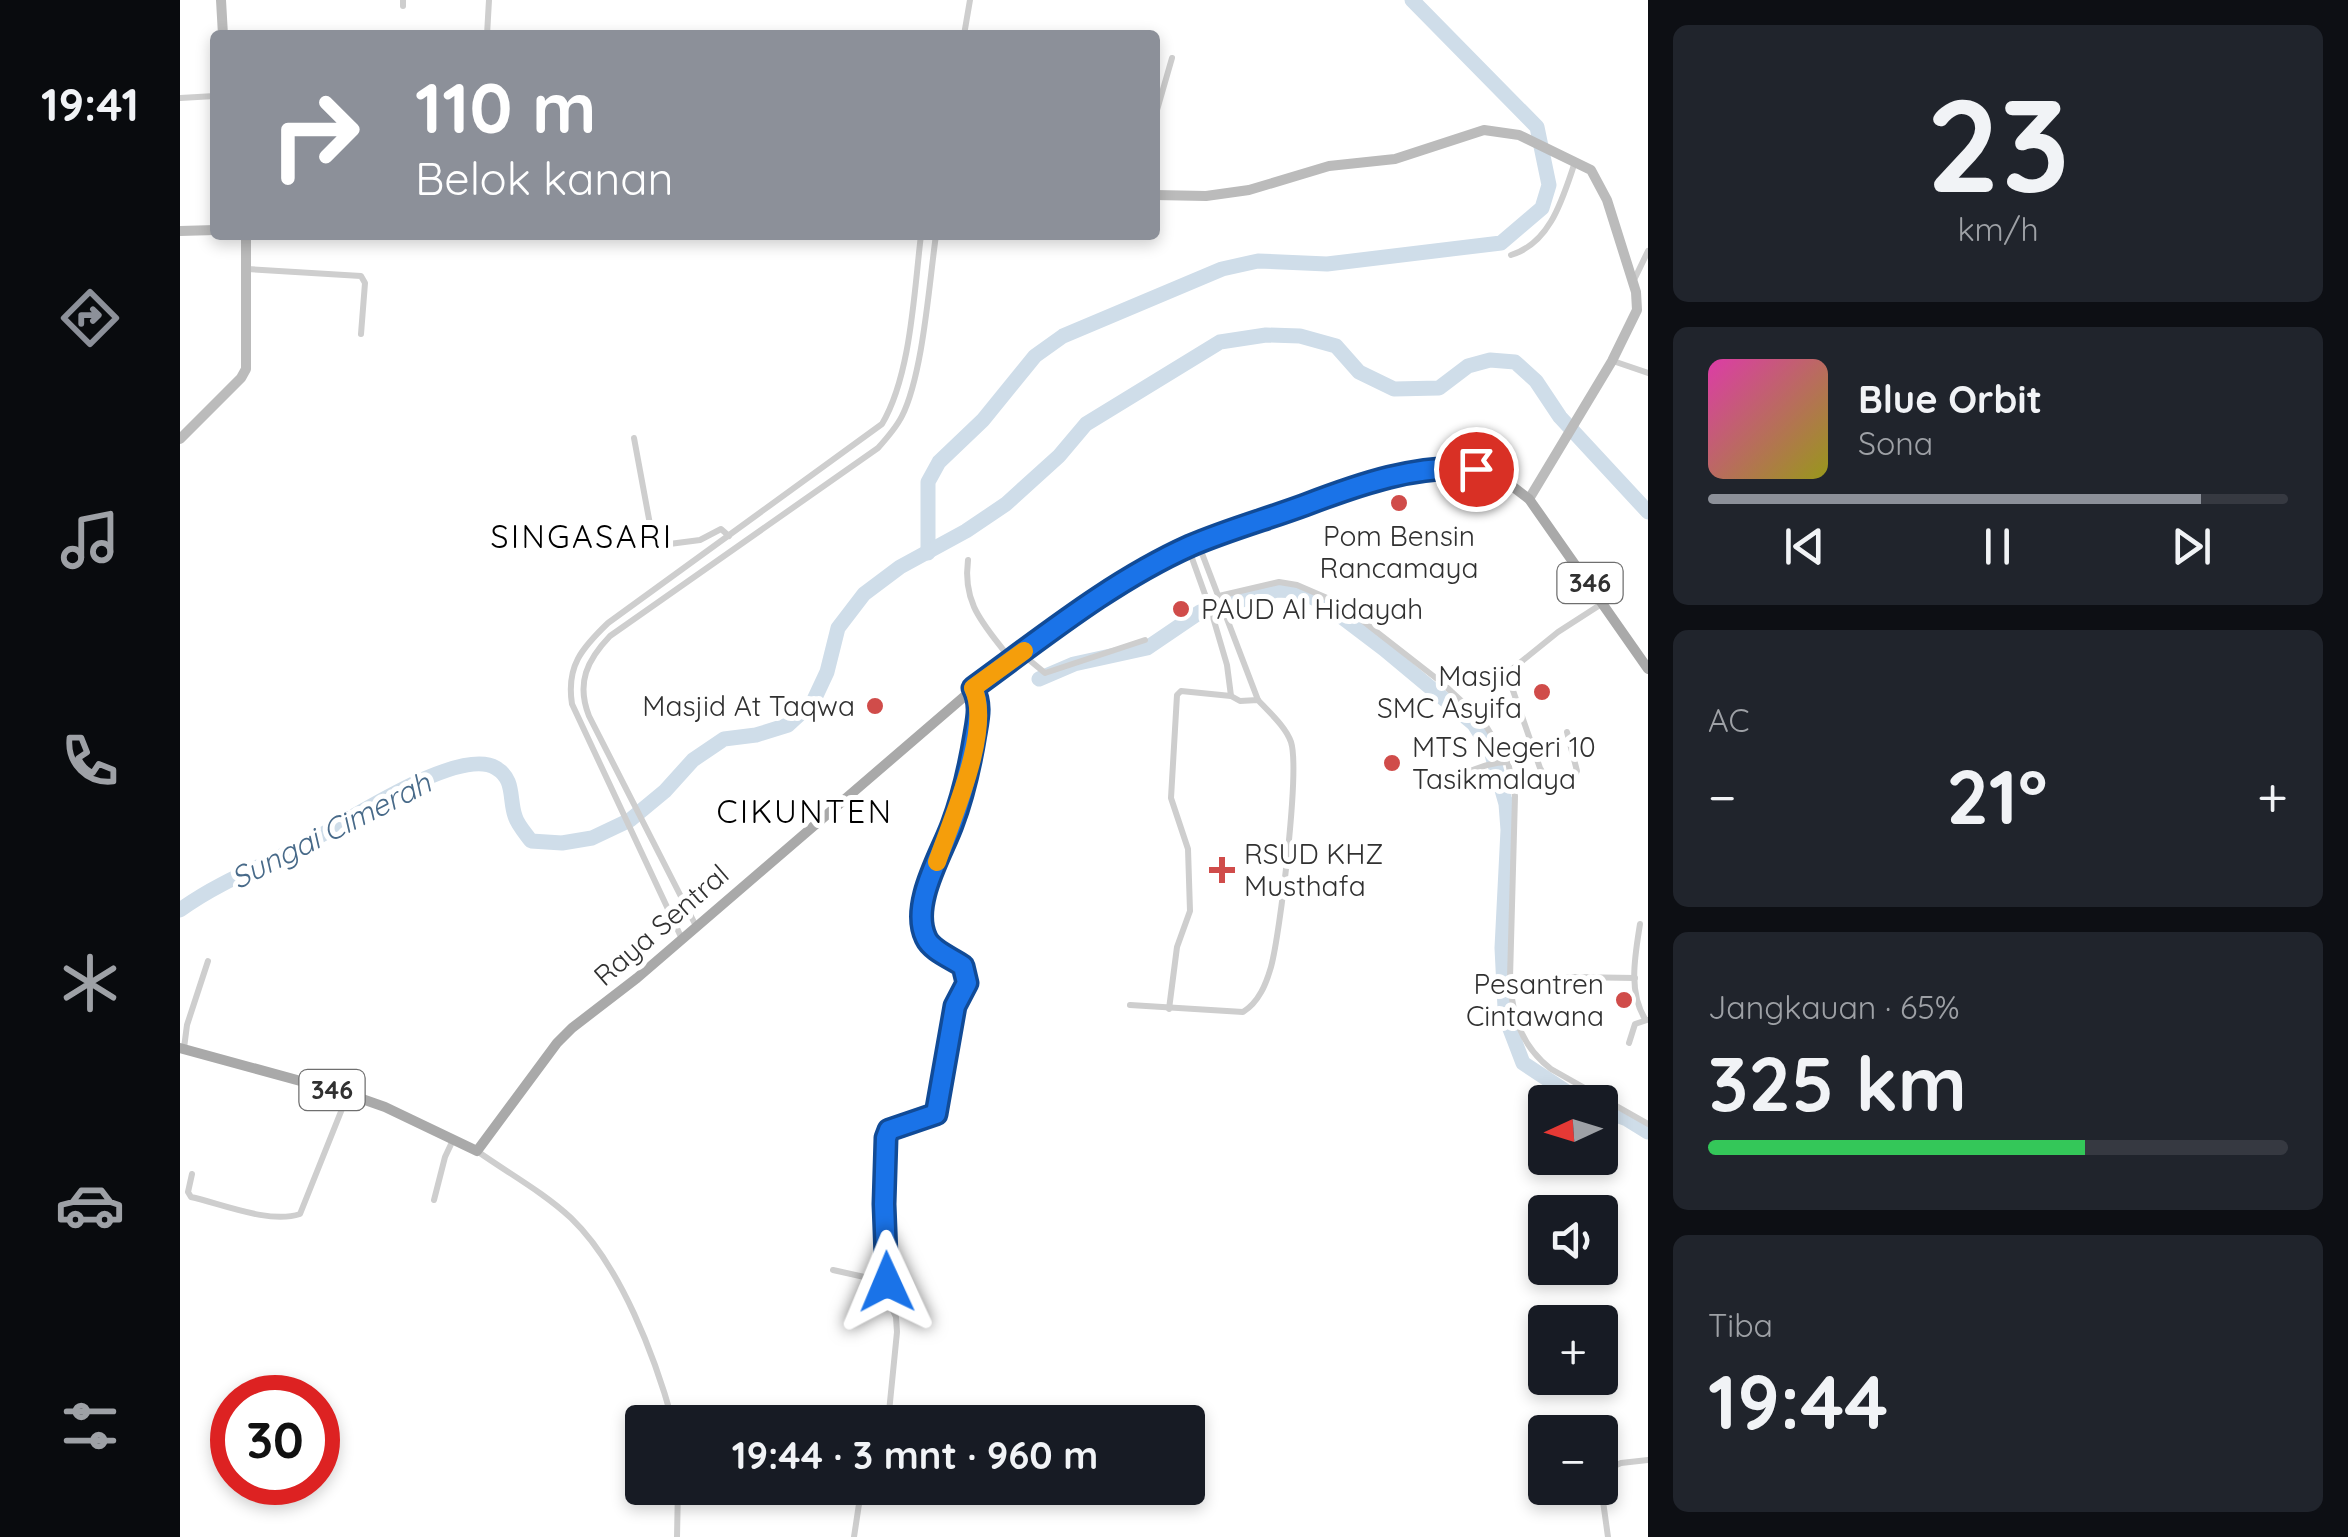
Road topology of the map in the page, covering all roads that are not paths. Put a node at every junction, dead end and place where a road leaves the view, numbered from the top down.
1 (221, 0) edge
2 (488, 0) edge
3 (970, 0) edge
4 (224, 30) edge
5 (488, 30) edge
6 (965, 30) edge
7 (1172, 58) dead end
8 (210, 96) edge
9 (180, 98) edge
10 (1160, 100) edge
11 (1571, 160) junction
12 (1160, 196) edge
13 (210, 230) edge
14 (180, 231) edge
15 (246, 240) edge
16 (920, 240) edge
17 (935, 240) edge
18 (1648, 251) edge
19 (1511, 255) dead end
20 (247, 269) junction
21 (1633, 281) junction
22 (913, 298) junction
23 (926, 300) junction
24 (361, 334) dead end
25 (1612, 361) junction
26 (1648, 373) edge
27 (634, 438) dead end
28 (180, 439) edge
29 (1530, 499) junction
30 (764, 512) junction
31 (771, 524) junction
32 (729, 536) junction
33 (1193, 545) junction
34 (968, 560) dead end
35 (646, 597) junction
36 (1221, 602) junction
37 (1604, 602) junction
38 (652, 606) junction
39 (1145, 640) dead end
40 (1016, 656) junction
41 (1244, 660) junction
42 (1227, 666) junction
43 (1648, 670) edge
44 (973, 688) junction
45 (1232, 696) junction
46 (1258, 700) junction
47 (1567, 732) dead end
48 (1508, 762) junction
49 (1429, 781) dead end
50 (635, 810) junction
51 (624, 816) junction
52 (1640, 924) dead end
53 (696, 926) junction
54 (682, 939) junction
55 (208, 960) dead end
56 (1634, 978) junction
57 (1527, 983) dead end
58 (1130, 1005) dead end
59 (1169, 1009) junction
60 (1647, 1020) edge
61 (1629, 1043) dead end
62 (182, 1048) edge
63 (348, 1094) junction
64 (1648, 1124) edge
65 (453, 1140) junction
66 (477, 1151) junction
67 (192, 1174) dead end
68 (434, 1200) dead end
69 (834, 1270) dead end
70 (887, 1282) junction
71 (667, 1405) edge
72 (890, 1405) edge
73 (1648, 1460) edge
74 (678, 1505) edge
75 (859, 1505) edge
76 (678, 1537) edge
77 (854, 1537) edge
78 (1608, 1537) edge

1 - 4 main road
2 - 5 street
3 - 6 street
7 - 10 street
8 - 9 street
11 - 12 main road
11 - 19 street
11 - 21 main road
13 - 14 main road
15 - 20 main road
16 - 22 street
17 - 23 street
18 - 21 street
20 - 24 street
20 - 28 main road
21 - 25 main road
22 - 23 street
22 - 30 street
23 - 31 street
25 - 26 street
25 - 29 main road
27 - 32 street
29 - 33 main road, Raya Sentral / 346
29 - 37 main road, 346
30 - 31 street
30 - 32 street
31 - 38 street
32 - 35 street
33 - 36 street
33 - 40 main road, Raya Sentral / 346
33 - 42 street
34 - 40 street
35 - 38 street
35 - 51 street
36 - 41 street
36 - 48 street
37 - 43 main road, 346
37 - 47 street
38 - 50 street
39 - 40 street
40 - 44 main road, Raya Sentral / 346
41 - 42 street
41 - 46 street
42 - 45 street
44 - 53 main road, Raya Sentral / 346
44 - 70 street
45 - 46 street
45 - 59 street
46 - 59 street
48 - 49 street
48 - 64 street
50 - 51 street
50 - 53 street
51 - 54 street
52 - 56 street
53 - 54 main road, Raya Sentral / 346
54 - 66 main road, Raya Sentral / 346
55 - 62 street
56 - 57 street
56 - 60 street
58 - 59 street
60 - 61 street
62 - 63 main road, 346
63 - 65 main road, 346
63 - 67 street
65 - 66 main road, 346
65 - 68 street
66 - 71 street
69 - 70 street
70 - 72 street
73 - 78 street
74 - 76 street
75 - 77 street

